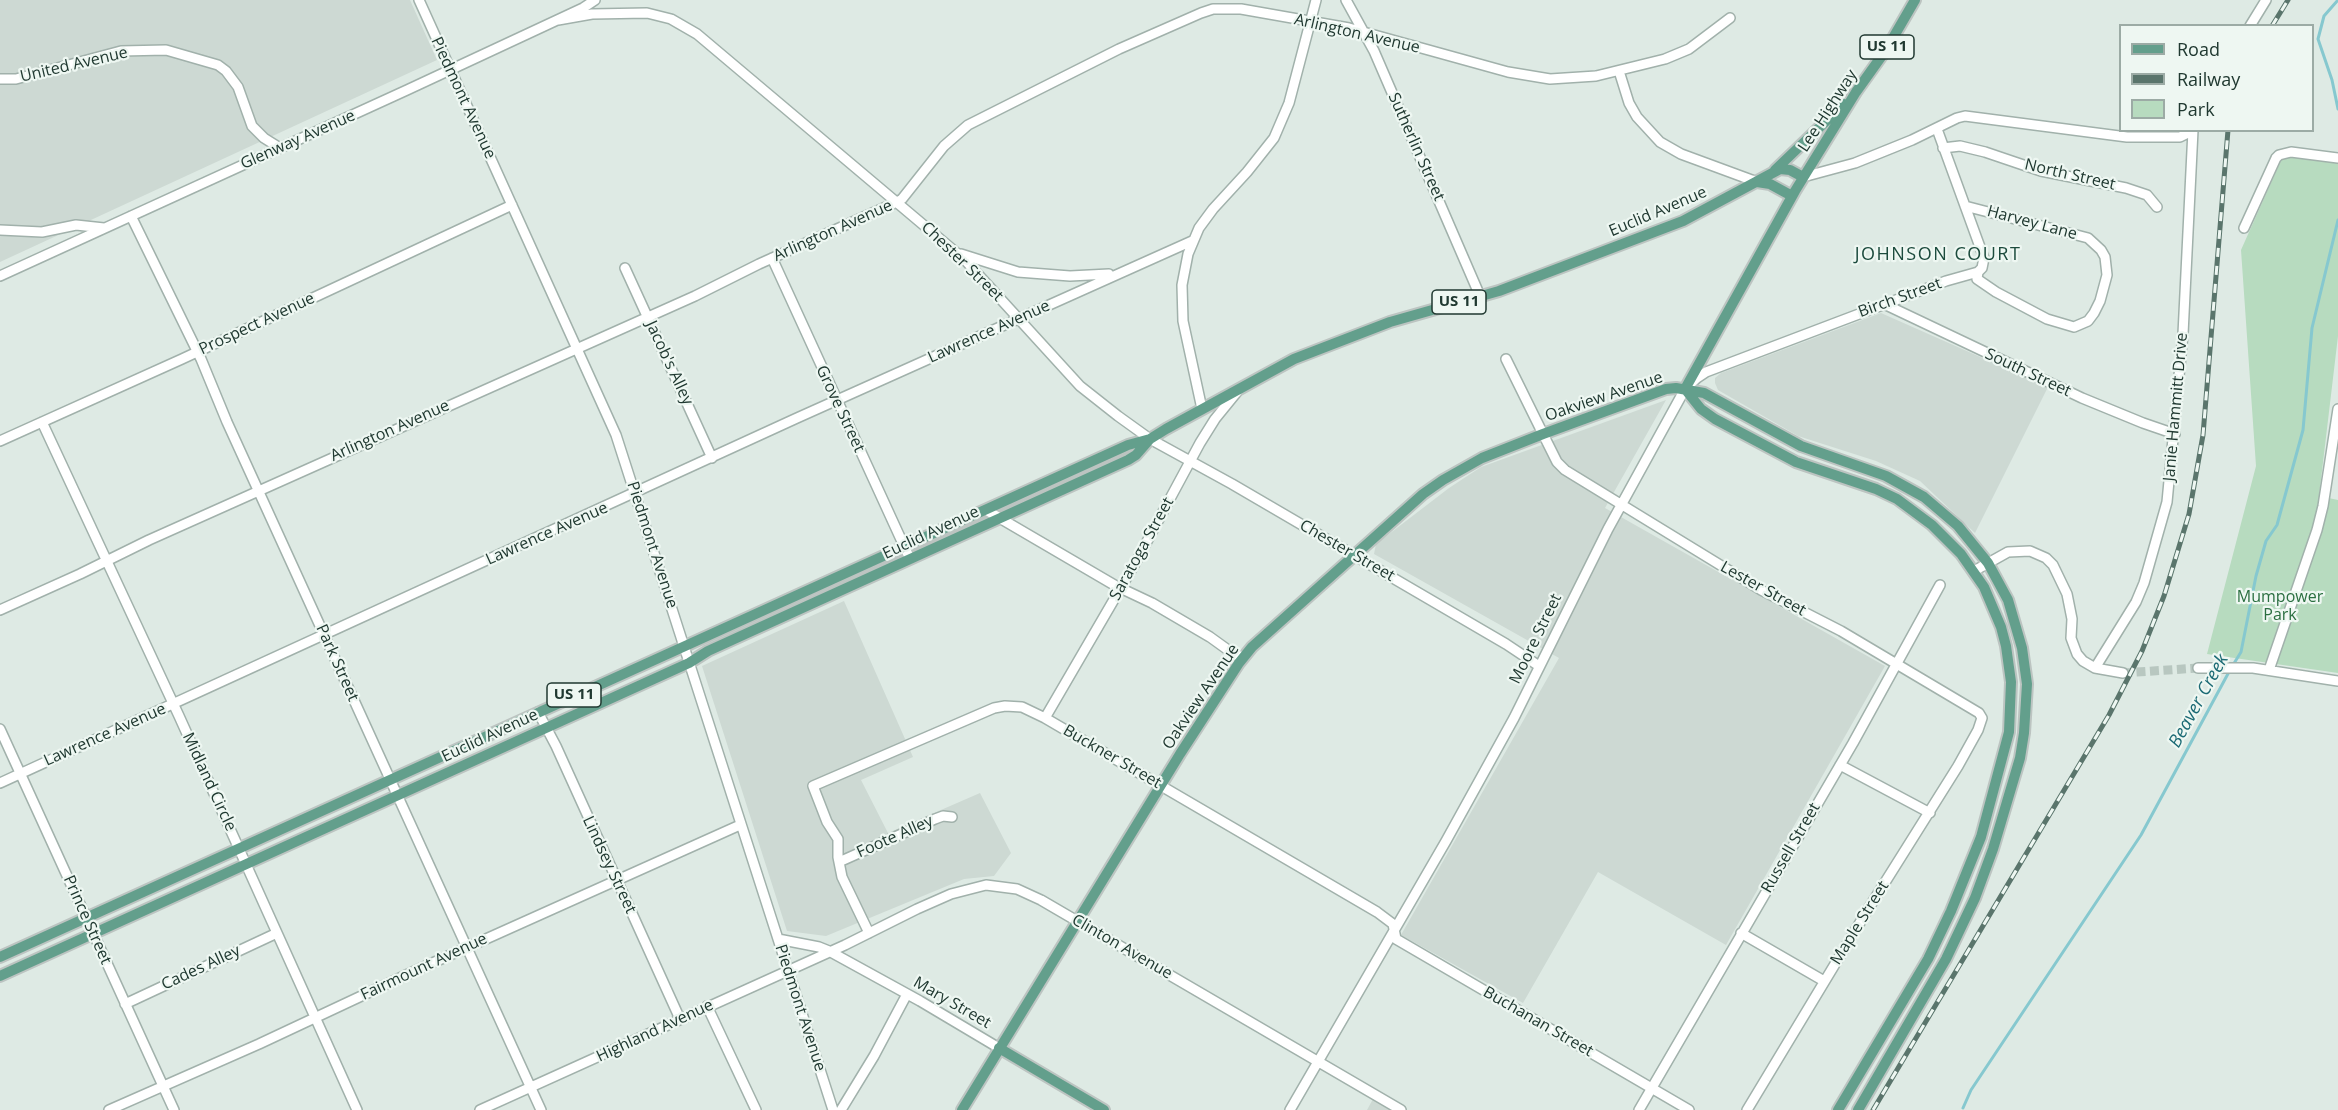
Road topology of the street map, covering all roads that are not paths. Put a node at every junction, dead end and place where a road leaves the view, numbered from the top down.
1 (419, 0) edge
2 (595, 0) edge
3 (1316, 0) edge
4 (1346, 0) edge
5 (1914, 0) edge
6 (2266, 0) edge
7 (1730, 18) dead end
8 (558, 20) junction
9 (1311, 21) junction
10 (2251, 24) edge
11 (1363, 33) junction
12 (451, 70) junction
13 (1619, 71) junction
14 (0, 79) edge
15 (1856, 92) junction
16 (1936, 129) junction
17 (2190, 132) edge
18 (2192, 132) edge
19 (280, 148) junction
20 (1943, 148) junction
21 (2333, 157) edge
22 (1773, 172) junction
23 (1803, 177) junction
24 (1757, 182) junction
25 (1792, 196) junction
26 (897, 202) junction
27 (512, 205) junction
28 (1965, 206) junction
29 (2157, 207) dead end
30 (131, 216) junction
31 (106, 228) junction
32 (2244, 228) dead end
33 (0, 230) edge
34 (1192, 241) junction
35 (956, 252) junction
36 (772, 258) junction
37 (625, 268) dead end
38 (1125, 270) junction
39 (1978, 272) junction
40 (0, 276) edge
41 (1480, 296) junction
42 (1884, 304) junction
43 (647, 317) junction
44 (1018, 319) junction
45 (577, 348) junction
46 (197, 352) junction
47 (1506, 359) dead end
48 (1245, 384) junction
49 (1685, 389) junction
50 (837, 401) junction
51 (1202, 409) junction
52 (2338, 409) edge
53 (42, 422) junction
54 (1543, 434) junction
55 (2175, 434) junction
56 (1150, 439) junction
57 (0, 441) edge
58 (712, 458) junction
59 (1190, 462) junction
60 (1066, 474) junction
61 (1073, 484) junction
62 (258, 491) junction
63 (635, 493) junction
64 (1621, 505) junction
65 (986, 510) junction
66 (999, 518) junction
67 (904, 548) junction
68 (1354, 555) junction
69 (910, 559) junction
70 (106, 561) junction
71 (1988, 563) junction
72 (1974, 571) junction
73 (830, 580) junction
74 (1940, 585) dead end
75 (1121, 588) junction
76 (835, 593) junction
77 (0, 610) edge
78 (324, 635) junction
79 (684, 646) junction
80 (1244, 657) junction
81 (689, 663) junction
82 (1896, 665) junction
83 (1539, 666) junction
84 (2096, 668) junction
85 (2198, 668) tunnel mouth
86 (2269, 670) junction
87 (2122, 674) tunnel mouth
88 (2338, 681) edge
89 (173, 704) junction
90 (538, 712) junction
91 (1045, 718) junction
92 (546, 727) junction
93 (0, 729) edge
94 (1975, 736) joint
95 (1840, 765) junction
96 (20, 773) junction
97 (390, 780) junction
98 (0, 783) edge
99 (1161, 785) junction
100 (397, 795) junction
101 (1930, 813) junction
102 (952, 817) dead end
103 (740, 825) junction
104 (239, 848) junction
105 (839, 862) junction
106 (247, 865) junction
107 (616, 880) junction
108 (86, 918) junction
109 (1078, 921) junction
110 (1394, 929) junction
111 (277, 933) junction
112 (869, 933) junction
113 (1741, 933) junction
114 (92, 934) junction
115 (778, 939) junction
116 (467, 947) junction
117 (829, 951) junction
118 (0, 957) edge
119 (788, 970) junction
120 (0, 976) edge
121 (1824, 981) junction
122 (907, 994) junction
123 (125, 1004) junction
124 (708, 1006) junction
125 (316, 1018) junction
126 (680, 1019) junction
127 (999, 1048) junction
128 (1318, 1062) junction
129 (163, 1086) junction
130 (530, 1087) junction
131 (1652, 1088) junction
132 (109, 1110) edge
133 (174, 1110) edge
134 (357, 1110) edge
135 (480, 1110) edge
136 (541, 1110) edge
137 (756, 1110) edge
138 (833, 1110) edge
139 (841, 1110) edge
140 (962, 1110) edge
141 (1104, 1110) edge
142 (1290, 1110) edge
143 (1401, 1110) edge
144 (1639, 1110) edge
145 (1689, 1110) edge
146 (1747, 1110) edge
147 (1838, 1110) edge
148 (1858, 1110) edge

1 - 12 street, Piedmont Avenue
2 - 8 street, Glenway Avenue
3 - 9 street
4 - 11 street, Sutherlin Street
5 - 15 main road, Lee Highway / US 11
6 - 10 street
7 - 13 street, Arlington Avenue
8 - 12 street, Glenway Avenue
8 - 26 street, Chester Street
9 - 11 street, Arlington Avenue
9 - 26 street, Arlington Avenue
9 - 34 street
11 - 13 street, Arlington Avenue
11 - 41 street, Sutherlin Street
12 - 19 street, Glenway Avenue
12 - 27 street, Piedmont Avenue
13 - 24 street
14 - 19 street, United Avenue
15 - 22 main road, Euclid Avenue
15 - 23 main road, Lee Highway / US 11
16 - 17 street
16 - 20 street
16 - 23 street
18 - 55 street, Janie Hammitt Drive
19 - 30 street, Glenway Avenue
20 - 28 street
20 - 29 street, North Street
21 - 32 street
22 - 23 main road
22 - 24 main road, Euclid Avenue / US 11
23 - 25 main road, Moore Street
24 - 25 main road
24 - 41 main road, Euclid Avenue / US 11
25 - 49 main road, Moore Street
26 - 35 street, Chester Street
26 - 36 street, Arlington Avenue
27 - 45 street, Piedmont Avenue
27 - 46 street, Prospect Avenue
28 - 39 street
28 - 39 street, Harvey Lane
30 - 31 street, Glenway Avenue
30 - 46 street, Park Street
31 - 33 street
31 - 40 street, Glenway Avenue
34 - 38 street, Lawrence Avenue
34 - 51 street
35 - 38 street
35 - 44 street, Chester Street
36 - 43 street, Arlington Avenue
36 - 50 street, Grove Street
37 - 43 street, Jacob's Alley
38 - 44 street, Lawrence Avenue
39 - 42 street, Birch Street
41 - 48 main road, Euclid Avenue / US 11
42 - 49 street, Birch Street
42 - 55 street, South Street
43 - 45 street, Arlington Avenue
43 - 58 street, Jacob's Alley
44 - 50 street, Lawrence Avenue
44 - 56 street, Chester Street
45 - 62 street, Arlington Avenue
45 - 63 street, Piedmont Avenue
46 - 53 street, Prospect Avenue
46 - 62 street, Park Street
47 - 54 street
48 - 51 main road, Euclid Avenue / US 11
48 - 59 street, Saratoga Street
49 - 54 main road, Oakview Avenue
49 - 64 street, Moore Street
49 - 71 main road
49 - 72 main road
50 - 58 street, Lawrence Avenue
50 - 67 street, Grove Street
51 - 56 main road, Euclid Avenue / US 11
52 - 86 street
53 - 57 street, Prospect Avenue
53 - 70 street, Midland Circle
54 - 64 street, Lester Street
54 - 68 main road, Oakview Avenue
55 - 84 street, Janie Hammitt Drive
56 - 59 street, Chester Street
56 - 60 main road, Euclid Avenue / US 11
56 - 61 main road, Euclid Avenue / US 11
58 - 63 street, Lawrence Avenue
59 - 68 street, Chester Street
59 - 75 street, Saratoga Street
60 - 61 street
60 - 65 main road, Euclid Avenue / US 11
61 - 66 main road, Euclid Avenue / US 11
62 - 70 street, Arlington Avenue
62 - 78 street, Park Street
63 - 78 street, Lawrence Avenue
63 - 79 street, Piedmont Avenue
64 - 82 street, Lester Street
64 - 83 street, Moore Street
65 - 66 street
65 - 67 main road, Euclid Avenue / US 11
66 - 69 main road, Euclid Avenue / US 11
66 - 75 street
67 - 69 street, Grove Street
67 - 73 main road, Euclid Avenue / US 11
68 - 80 main road, Oakview Avenue
68 - 83 street, Chester Street
69 - 76 main road, Euclid Avenue / US 11
70 - 77 street, Arlington Avenue
70 - 89 street, Midland Circle
71 - 72 street
71 - 84 street
71 - 148 main road
72 - 147 main road
73 - 76 street
73 - 79 main road, Euclid Avenue / US 11
74 - 82 street, Russell Street
75 - 80 street
75 - 91 street, Saratoga Street
76 - 81 main road, Euclid Avenue / US 11
78 - 89 street, Lawrence Avenue
78 - 97 street, Park Street
79 - 81 street, Piedmont Avenue
79 - 90 main road, Euclid Avenue / US 11
80 - 99 main road, Oakview Avenue
81 - 92 main road, Euclid Avenue / US 11
81 - 103 street, Piedmont Avenue
82 - 94 street, Lester Street
82 - 95 street, Russell Street
83 - 110 street, Moore Street
84 - 87 street
85 - 86 street
86 - 88 street
89 - 96 street, Lawrence Avenue
89 - 104 street, Midland Circle
90 - 92 street, Lindsey Street
90 - 97 main road, Euclid Avenue / US 11
91 - 99 street, Buckner Street
91 - 105 street, Buckner Street
92 - 100 main road, Euclid Avenue / US 11
92 - 107 street, Lindsey Street
93 - 96 street, Prince Street
94 - 101 street, Maple Street
95 - 101 street
95 - 113 street, Russell Street
96 - 98 street, Lawrence Avenue
96 - 108 street, Prince Street
97 - 100 street, Park Street
97 - 104 main road, Euclid Avenue / US 11
99 - 109 main road, Oakview Avenue
99 - 110 street, Buckner Street
100 - 106 main road, Euclid Avenue / US 11
100 - 116 street, Park Street
101 - 121 street, Maple Street
102 - 105 street, Foote Alley
103 - 107 street, Fairmount Avenue
103 - 115 street, Piedmont Avenue
104 - 106 street, Midland Circle
104 - 108 main road, Euclid Avenue / US 11
105 - 112 street
106 - 111 street, Midland Circle
106 - 114 main road, Euclid Avenue / US 11
107 - 116 street, Fairmount Avenue
107 - 126 street, Lindsey Street
108 - 114 street, Prince Street
108 - 118 main road, Euclid Avenue / US 11
109 - 112 street, Clinton Avenue
109 - 127 main road, Oakview Avenue
109 - 128 street, Clinton Avenue
110 - 128 street, Moore Street
110 - 131 street, Buchanan Street
111 - 123 street, Cades Alley
111 - 125 street, Midland Circle
112 - 117 street, Clinton Avenue
113 - 121 street
113 - 131 street, Russell Street
114 - 120 main road, Euclid Avenue / US 11
114 - 123 street, Prince Street
115 - 117 street, Mary Street
115 - 119 street, Piedmont Avenue
116 - 125 street, Fairmount Avenue
116 - 130 street, Park Street
117 - 119 street, Highland Avenue
117 - 122 street, Mary Street
119 - 124 street, Highland Avenue
119 - 138 street, Piedmont Avenue
121 - 146 street, Maple Street
122 - 127 street, Mary Street
122 - 139 street
123 - 129 street, Prince Street
124 - 126 street, Highland Avenue
124 - 137 street
125 - 129 street, Fairmount Avenue
125 - 134 street, Midland Circle
126 - 130 street, Highland Avenue
127 - 140 main road, Oakview Avenue
127 - 141 main road, Mary Street
128 - 142 street, Moore Street
128 - 143 street, Clinton Avenue
129 - 132 street, Fairmount Avenue
129 - 133 street, Prince Street
130 - 135 street, Highland Avenue
130 - 136 street, Park Street
131 - 144 street, Russell Street
131 - 145 street, Buchanan Street

